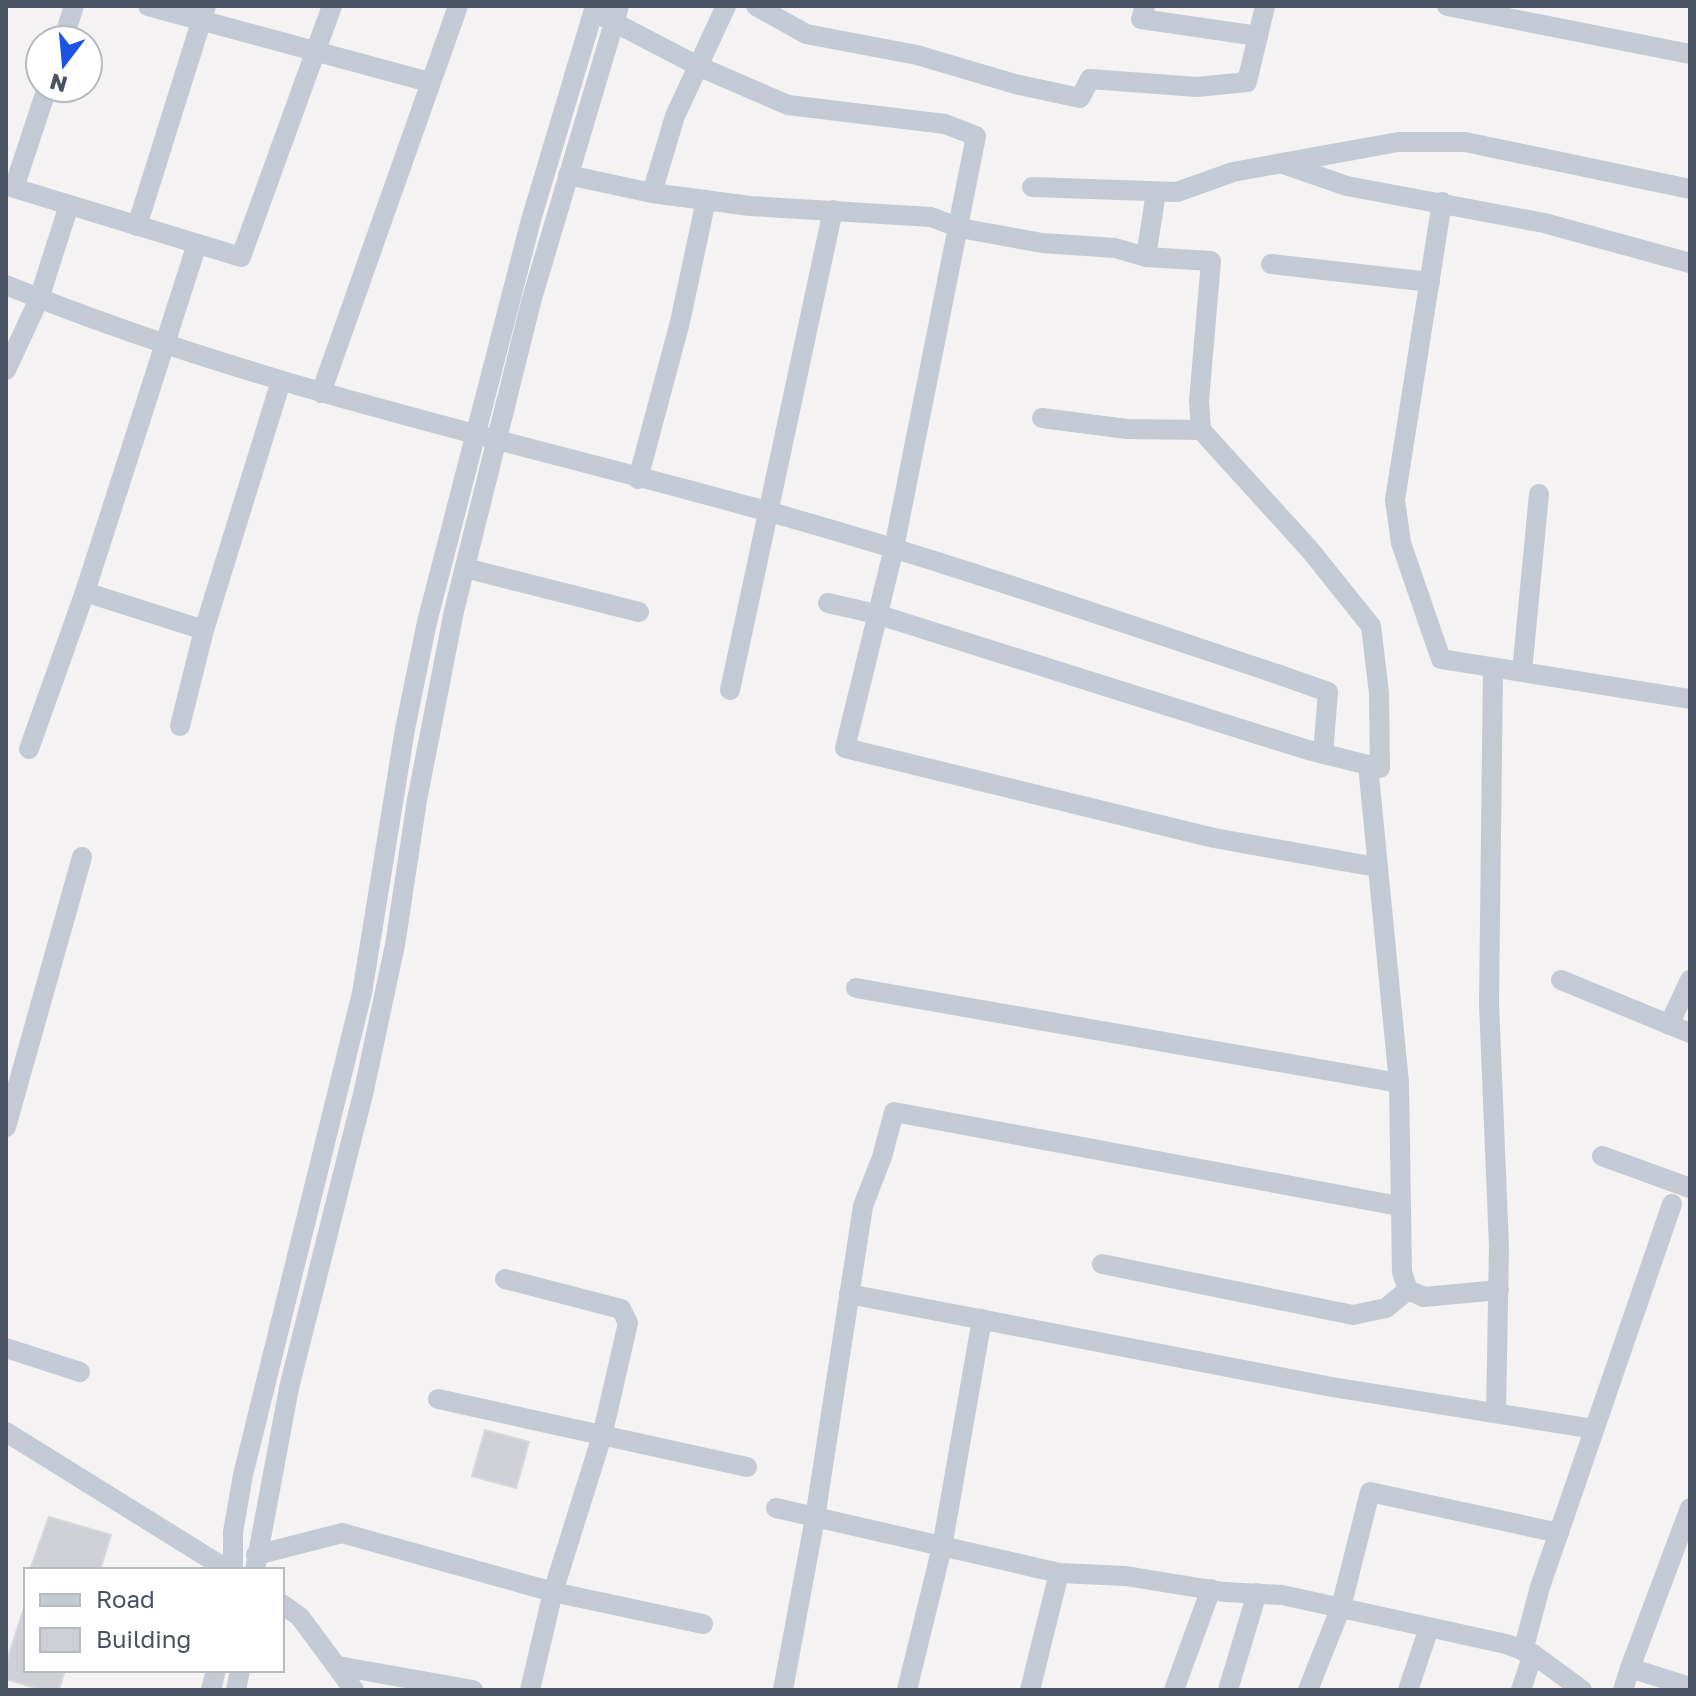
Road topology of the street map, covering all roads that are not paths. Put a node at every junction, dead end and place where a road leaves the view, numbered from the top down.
1 (148, 6) edge
2 (332, 6) edge
3 (458, 6) edge
4 (726, 6) edge
5 (756, 6) edge
6 (1145, 6) edge
7 (1265, 6) edge
8 (1447, 6) edge
9 (591, 8) edge
10 (203, 13) edge
11 (616, 14) edge
12 (1258, 36) junction
13 (315, 51) junction
14 (1690, 54) edge
15 (700, 67) junction
16 (429, 82) junction
17 (42, 104) edge
18 (1286, 165) junction
19 (568, 175) junction
20 (1032, 187) dead end
21 (1690, 189) edge
22 (1156, 192) junction
23 (652, 193) junction
24 (706, 200) junction
25 (1442, 202) junction
26 (69, 205) junction
27 (833, 210) junction
28 (137, 226) junction
29 (960, 228) junction
30 (197, 244) junction
31 (1146, 257) junction
32 (1690, 263) edge
33 (1271, 264) dead end
34 (1430, 282) junction
35 (6, 285) edge
36 (39, 299) junction
37 (164, 345) junction
38 (6, 370) edge
39 (281, 381) junction
40 (321, 393) junction
41 (1042, 418) dead end
42 (1201, 430) junction
43 (474, 437) junction
44 (496, 442) junction
45 (638, 479) junction
46 (1539, 494) dead end
47 (769, 512) junction
48 (894, 548) junction
49 (465, 568) junction
50 (85, 592) junction
51 (828, 603) dead end
52 (639, 612) dead end
53 (876, 614) junction
54 (204, 630) junction
55 (1493, 668) junction
56 (1522, 672) junction
57 (730, 690) dead end
58 (1690, 699) edge
59 (180, 726) dead end
60 (29, 749) dead end
61 (1323, 754) junction
62 (1368, 765) junction
63 (82, 857) dead end
64 (1376, 867) junction
65 (1561, 980) dead end
66 (1690, 980) edge
67 (856, 988) dead end
68 (1669, 1025) junction
69 (1690, 1033) edge
70 (347, 1055) junction
71 (371, 1060) junction
72 (1399, 1083) junction
73 (6, 1127) edge
74 (1602, 1156) dead end
75 (1690, 1188) edge
76 (1672, 1204) dead end
77 (1399, 1206) junction
78 (1102, 1264) dead end
79 (505, 1279) dead end
80 (1408, 1290) junction
81 (1499, 1290) junction
82 (849, 1294) junction
83 (982, 1319) junction
84 (6, 1348) edge
85 (80, 1372) dead end
86 (438, 1399) dead end
87 (1496, 1413) junction
88 (1594, 1429) junction
89 (6, 1432) edge
90 (602, 1436) junction
91 (747, 1467) dead end
92 (776, 1508) dead end
93 (1690, 1508) edge
94 (815, 1518) junction
95 (1559, 1533) junction
96 (942, 1547) junction
97 (256, 1562) edge
98 (227, 1568) edge
99 (230, 1568) edge
100 (1059, 1573) junction
101 (1211, 1589) junction
102 (553, 1592) junction
103 (1257, 1593) junction
104 (284, 1605) edge
105 (1341, 1607) junction
106 (703, 1624) dead end
107 (1429, 1628) junction
108 (1528, 1652) junction
109 (338, 1666) junction
110 (1630, 1668) junction
111 (1690, 1687) edge
112 (354, 1690) edge
113 (473, 1690) edge
114 (530, 1690) edge
115 (783, 1690) edge
116 (907, 1690) edge
117 (1030, 1690) edge
118 (1174, 1690) edge
119 (1228, 1690) edge
120 (1308, 1690) edge
121 (1408, 1690) edge
122 (1521, 1690) edge
123 (1582, 1690) edge
124 (1623, 1690) edge

1 - 10 street
2 - 13 street
3 - 16 street
4 - 15 street
5 - 12 street
6 - 12 street
7 - 12 street
8 - 14 street
9 - 11 street
9 - 43 street
10 - 13 street
10 - 28 street
11 - 15 street
11 - 19 street
13 - 16 street
13 - 30 street
15 - 23 street
15 - 29 street
16 - 40 street
17 - 26 street
18 - 21 street
18 - 22 street
18 - 25 street
19 - 23 street
19 - 44 street
20 - 22 street
22 - 31 street
23 - 24 street
24 - 27 street
24 - 45 street
25 - 32 street
25 - 34 street
26 - 28 street
26 - 36 street
27 - 29 street
27 - 47 street
28 - 30 street
29 - 31 street
29 - 48 street
30 - 37 street
31 - 42 street
33 - 34 street
34 - 55 street
35 - 36 street
36 - 37 street
36 - 38 street
37 - 39 street
37 - 50 street
39 - 40 street
39 - 54 street
40 - 43 street
41 - 42 street
42 - 62 street
43 - 44 street
43 - 70 street
44 - 45 street
44 - 49 street
45 - 47 street
46 - 56 street
47 - 48 street
47 - 57 street
48 - 53 street
48 - 61 street
49 - 52 street
49 - 71 street
50 - 54 street
50 - 60 street
51 - 53 street
53 - 61 street
53 - 64 street
54 - 59 street
55 - 56 street
55 - 81 street
56 - 58 street
61 - 62 street
62 - 64 street
63 - 73 street
64 - 72 street
65 - 68 street
66 - 68 street
67 - 72 street
68 - 69 street
70 - 71 street
70 - 99 street
71 - 97 street
72 - 77 street
74 - 75 street
76 - 88 street
77 - 80 street
77 - 82 street
78 - 80 street
79 - 90 street
80 - 81 street
81 - 87 street
82 - 83 street
82 - 94 street
83 - 87 street
83 - 96 street
84 - 85 street
86 - 90 street
87 - 88 street
88 - 95 street
89 - 98 street
90 - 91 street
90 - 102 street
92 - 94 street
93 - 110 street
94 - 96 street
94 - 115 street
95 - 105 street
95 - 108 street
96 - 100 street
96 - 116 street
97 - 102 street
100 - 101 street
100 - 117 street
101 - 103 street
101 - 118 street
102 - 106 street
102 - 114 street
103 - 105 street
103 - 119 street
104 - 109 street
105 - 107 street
105 - 120 street
107 - 108 street
107 - 121 street
108 - 122 street
108 - 123 street
109 - 112 street
109 - 113 street
110 - 111 street
110 - 124 street

